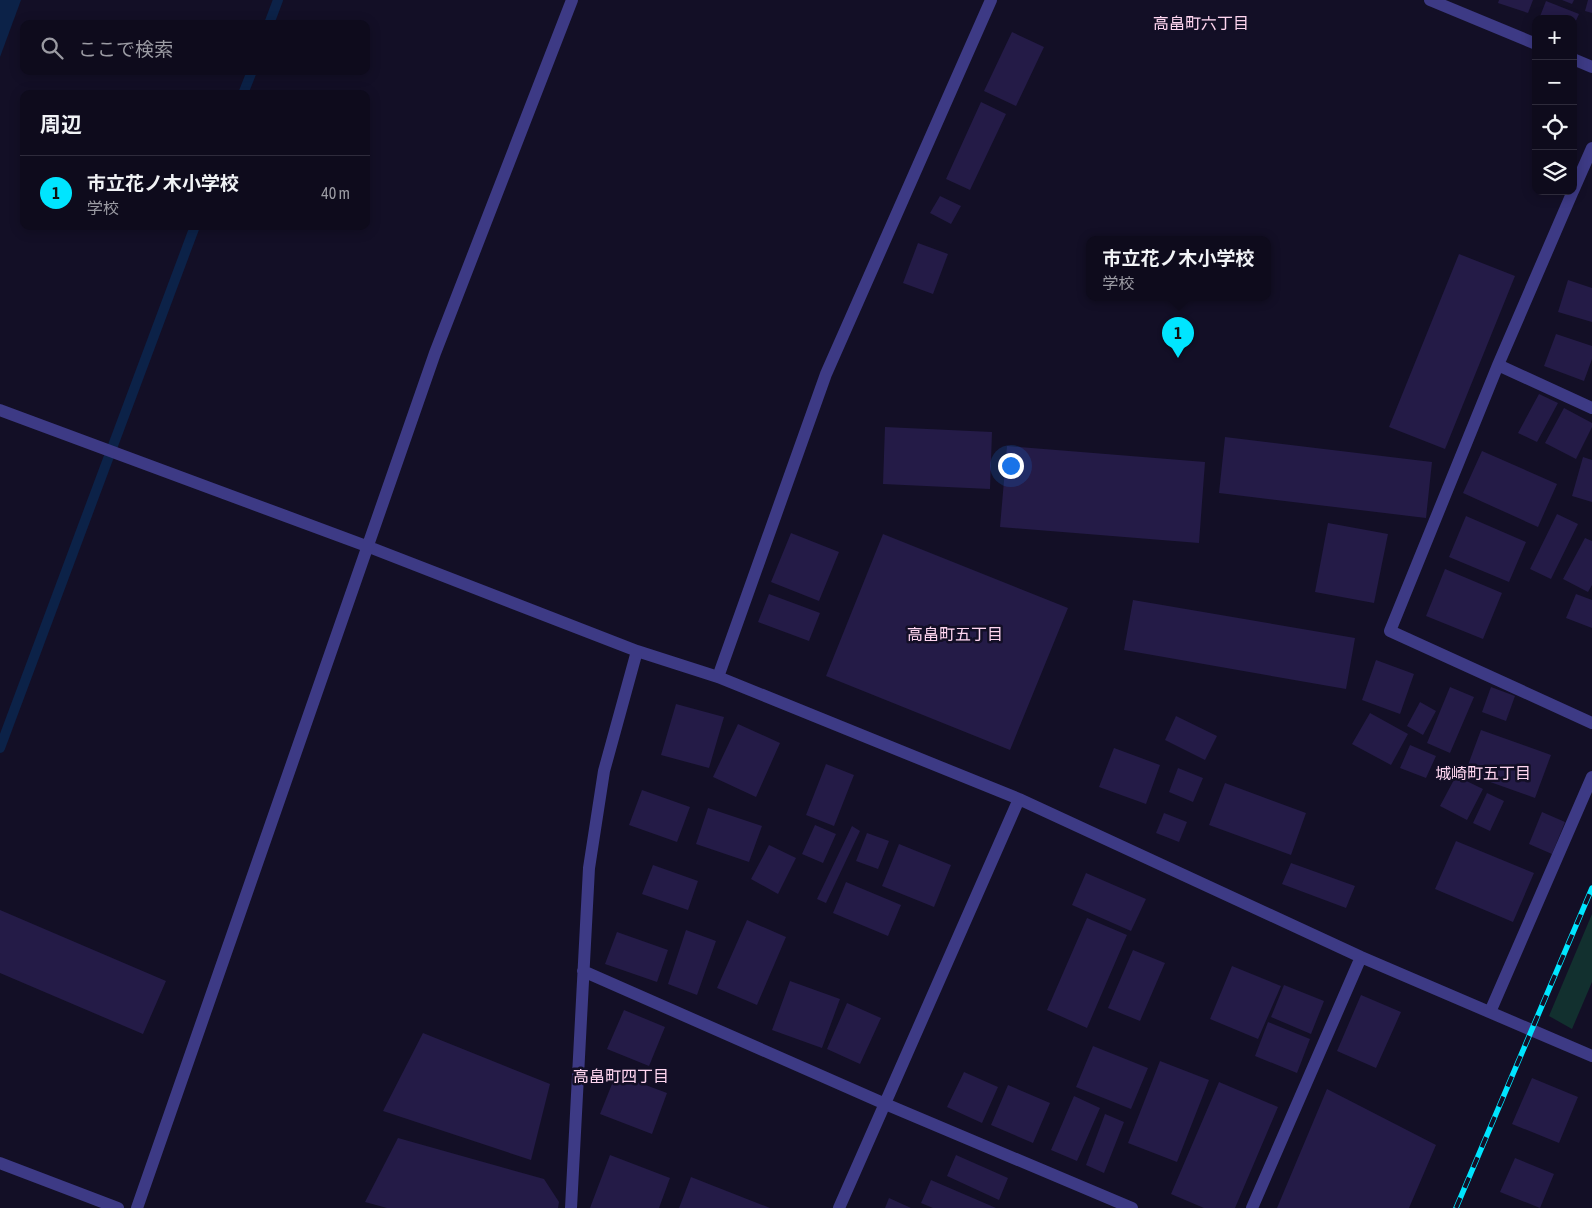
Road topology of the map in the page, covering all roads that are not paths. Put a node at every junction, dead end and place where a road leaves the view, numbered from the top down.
1 (572, 0) edge
2 (991, 0) edge
3 (1430, 0) edge
4 (1532, 42) edge
5 (1575, 60) edge
6 (1592, 67) edge
7 (1592, 148) edge
8 (1577, 182) edge
9 (1571, 195) edge
10 (1498, 365) junction
11 (1592, 408) edge
12 (0, 410) edge
13 (369, 547) junction
14 (637, 651) junction
15 (718, 677) junction
16 (1592, 724) edge
17 (1592, 777) edge
18 (1019, 799) junction
19 (1361, 957) junction
20 (583, 971) junction
21 (1490, 1012) junction
22 (1592, 1056) edge
23 (883, 1103) junction
24 (0, 1163) edge
25 (118, 1208) edge
26 (137, 1208) edge
27 (571, 1208) edge
28 (839, 1208) edge
29 (1132, 1208) edge
30 (1252, 1208) edge

1 - 13 street
2 - 15 street
3 - 4 street
5 - 6 street
7 - 8 street
9 - 10 street
10 - 11 street
10 - 16 street
12 - 13 street
13 - 14 street
13 - 26 street
14 - 15 street
14 - 20 street
15 - 18 street
17 - 21 street
18 - 19 street
18 - 23 street
19 - 21 street
19 - 30 street
20 - 23 street
20 - 27 street
21 - 22 street
23 - 28 street
23 - 29 street
24 - 25 street

